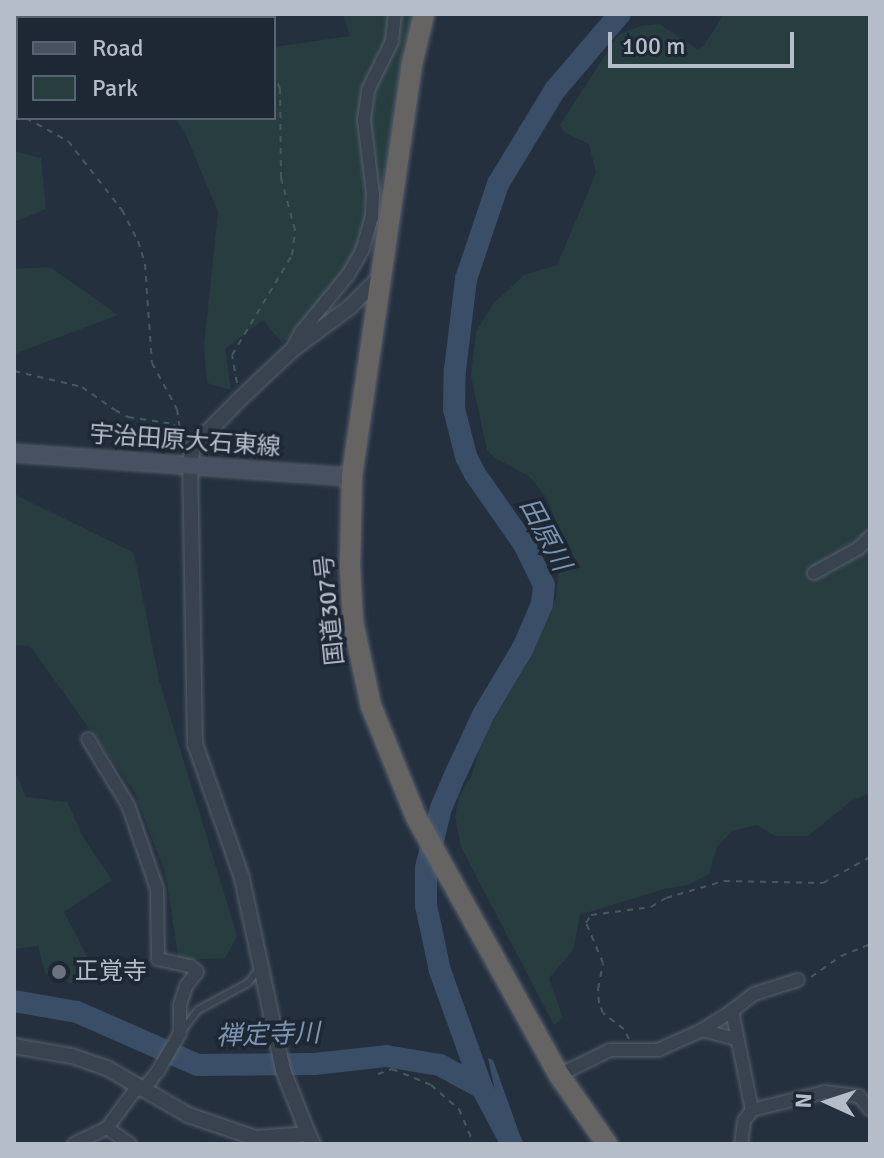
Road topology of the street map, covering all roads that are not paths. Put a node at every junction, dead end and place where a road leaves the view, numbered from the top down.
1 (395, 14) edge
2 (424, 14) edge
3 (381, 276) junction
4 (292, 350) junction
5 (14, 453) edge
6 (191, 455) junction
7 (352, 477) junction
8 (870, 537) edge
9 (814, 573) dead end
10 (88, 739) dead end
11 (262, 964) junction
12 (798, 980) road end
13 (732, 1011) junction
14 (702, 1030) junction
15 (180, 1033) junction
16 (735, 1039) junction
17 (14, 1046) edge
18 (559, 1075) junction
19 (144, 1089) junction
20 (870, 1109) edge
21 (752, 1110) junction
22 (107, 1128) junction
23 (310, 1139) edge
24 (74, 1144) edge
25 (130, 1144) edge
26 (607, 1144) edge
27 (741, 1144) edge

1 - 4 street
2 - 3 highway, 国道307号
3 - 4 street
3 - 7 highway, 国道307号
4 - 6 street
5 - 6 main road, 宇治田原大石東線
6 - 7 main road, 宇治田原大石東線
6 - 11 street
7 - 18 highway, 国道307号
8 - 9 street
10 - 15 street
11 - 15 lane
11 - 23 street
12 - 13 street
13 - 14 street
13 - 16 street
14 - 16 street
14 - 18 street
15 - 19 street
16 - 21 street
17 - 19 street
18 - 26 highway, 国道307号
19 - 22 street
19 - 23 street
20 - 21 street
21 - 27 street
22 - 24 street
22 - 25 street

